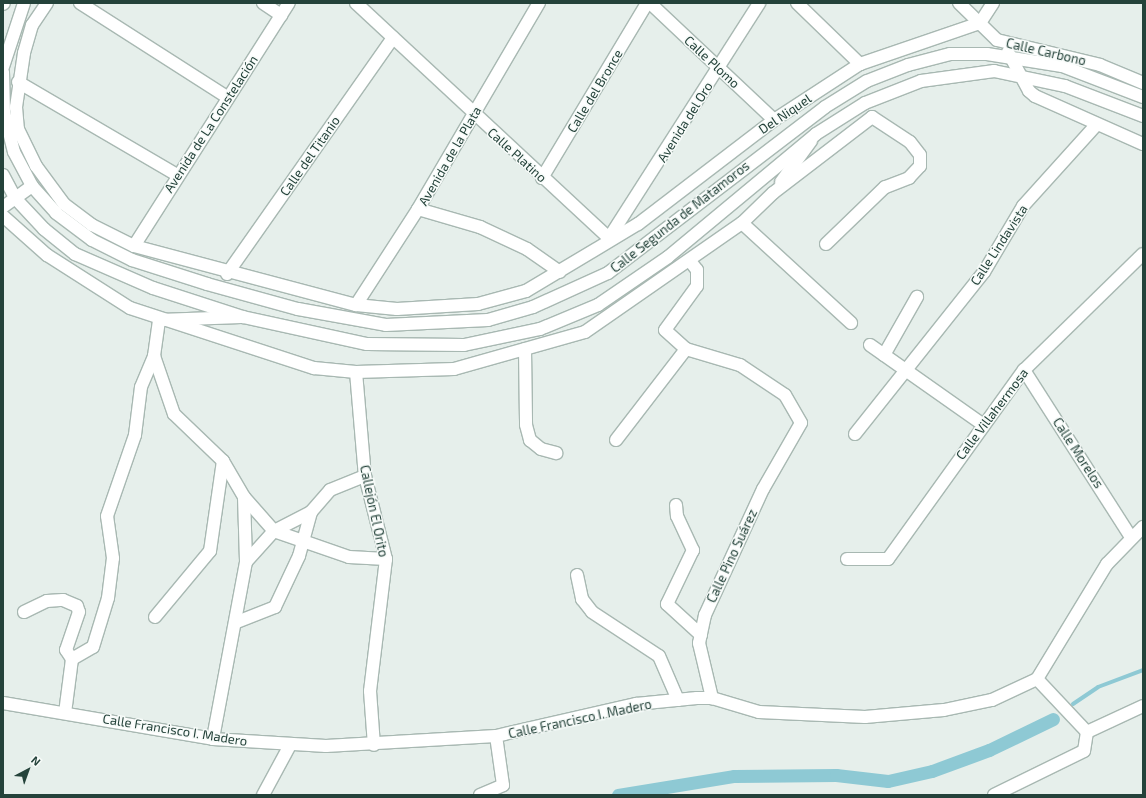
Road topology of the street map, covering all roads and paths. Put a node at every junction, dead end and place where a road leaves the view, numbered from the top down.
1 (47, 3) edge
2 (80, 3) edge
3 (263, 3) edge
4 (289, 3) edge
5 (356, 3) edge
6 (539, 3) edge
7 (649, 3) edge
8 (759, 3) edge
9 (797, 3) edge
10 (959, 3) edge
11 (993, 3) edge
12 (21, 8) edge
13 (282, 15) junction
14 (980, 23) junction
15 (393, 38) junction
16 (997, 40) junction
17 (1014, 58) junction
18 (860, 64) junction
19 (3, 67) edge
20 (718, 68) junction
21 (3, 72) edge
22 (1022, 76) junction
23 (18, 82) junction
24 (1143, 83) edge
25 (227, 97) junction
26 (1143, 97) edge
27 (474, 116) junction
28 (1143, 116) edge
29 (774, 120) junction
30 (1097, 124) junction
31 (816, 134) junction
32 (1143, 144) edge
33 (3, 175) edge
34 (177, 175) junction
35 (542, 178) junction
36 (32, 186) junction
37 (773, 193) junction
38 (15, 198) junction
39 (3, 207) edge
40 (418, 210) junction
41 (3, 216) edge
42 (742, 223) junction
43 (609, 238) junction
44 (826, 244) dead end
45 (134, 246) junction
46 (1143, 254) edge
47 (690, 261) junction
48 (560, 272) junction
49 (227, 274) junction
50 (917, 297) dead end
51 (356, 305) junction
52 (243, 317) junction
53 (159, 320) junction
54 (851, 323) dead end
55 (870, 345) dead end
56 (525, 349) junction
57 (686, 349) junction
58 (884, 355) junction
59 (154, 356) junction
60 (1024, 370) junction
61 (908, 371) junction
62 (356, 372) junction
63 (982, 424) junction
64 (855, 434) dead end
65 (616, 440) dead end
66 (556, 453) dead end
67 (223, 461) junction
68 (365, 476) junction
69 (244, 497) junction
70 (676, 505) dead end
71 (311, 512) junction
72 (1143, 527) edge
73 (274, 531) junction
74 (1131, 537) junction
75 (303, 543) junction
76 (386, 559) junction
77 (847, 559) dead end
78 (246, 562) junction
79 (577, 575) dead end
80 (24, 612) dead end
81 (155, 617) dead end
82 (237, 622) junction
83 (701, 636) junction
84 (72, 659) junction
85 (1037, 679) junction
86 (712, 698) junction
87 (678, 700) junction
88 (3, 704) edge
89 (1143, 706) edge
90 (65, 713) junction
91 (1087, 732) junction
92 (496, 736) junction
93 (213, 739) junction
94 (290, 745) junction
95 (374, 745) junction
96 (263, 795) edge
97 (480, 795) edge
98 (994, 795) edge

1 - 23 street
2 - 25 street
3 - 13 street
4 - 13 street, Avenida de La Constelación
5 - 15 street, Calle Platino
6 - 27 street, Avenida de la Plata
7 - 20 street, Calle Plomo
7 - 35 street, Calle del Bronce
8 - 20 street, Avenida del Oro
9 - 18 street
10 - 14 street, Calle Carbono
11 - 14 street
12 - 19 street
13 - 25 street, Avenida de La Constelación
14 - 16 street, Calle Carbono
14 - 18 street, Del Niquel
15 - 27 street, Calle Platino
15 - 49 street, Calle del Titanio
16 - 17 street
16 - 24 street, Calle Carbono
17 - 22 street
17 - 26 street, Calle Segunda de Matamoros
17 - 36 street, Calle Segunda de Matamoros
18 - 29 street, Del Niquel
20 - 29 street, Calle Plomo
20 - 43 street, Avenida del Oro
21 - 36 street, Calle Segunda de Matamoros
22 - 28 street, Calle Segunda de Matamoros
22 - 30 street
22 - 31 street, Calle Segunda de Matamoros
23 - 34 street
23 - 45 street
25 - 34 street, Avenida de La Constelación
27 - 35 street, Calle Platino
27 - 40 street, Avenida de la Plata
29 - 43 street, Del Niquel
30 - 32 street
30 - 61 street, Calle Lindavista
31 - 37 street
31 - 52 street, Calle Segunda de Matamoros
33 - 38 street, Calle Segunda de Matamoros
34 - 45 street, Avenida de La Constelación
35 - 43 street, Calle Platino
36 - 38 street
37 - 42 street
37 - 44 street
38 - 39 street
38 - 52 street, Calle Segunda de Matamoros
40 - 48 street
40 - 51 street, Avenida de la Plata
41 - 53 street
42 - 47 street
42 - 54 street
43 - 48 street
45 - 49 street
46 - 60 street, Calle Villahermosa
47 - 56 street
47 - 57 street
48 - 51 street
49 - 51 street
50 - 58 street
52 - 53 street
53 - 59 street
53 - 62 street
55 - 58 street
56 - 62 street
56 - 66 street
57 - 65 street
57 - 83 street, Calle Pino Suárez
58 - 61 street
59 - 67 street
59 - 84 street
60 - 63 street, Calle Villahermosa
60 - 74 street, Calle Morelos
61 - 63 street
61 - 64 street, Calle Lindavista
62 - 68 street, Callejón El Orito
63 - 77 street, Calle Villahermosa
67 - 69 street
67 - 81 street
68 - 71 street
68 - 76 street, Callejón El Orito
69 - 73 street
69 - 78 street
70 - 83 street
71 - 73 street
71 - 75 street
72 - 74 street, Calle Francisco I. Madero
73 - 75 street
73 - 78 street
74 - 85 street, Calle Francisco I. Madero
75 - 76 street
75 - 82 street
76 - 95 street, Callejón El Orito
78 - 82 street
79 - 87 street
80 - 84 street
82 - 93 street
83 - 86 street, Calle Pino Suárez
84 - 90 street
85 - 86 street, Calle Francisco I. Madero
85 - 91 street
86 - 87 street, Calle Francisco I. Madero
87 - 92 street, Calle Francisco I. Madero
88 - 90 street, Calle Francisco I. Madero
89 - 91 street
90 - 93 street, Calle Francisco I. Madero
91 - 98 street
92 - 95 street, Calle Francisco I. Madero
92 - 97 street
93 - 94 street, Calle Francisco I. Madero
94 - 95 street, Calle Francisco I. Madero
94 - 96 street

